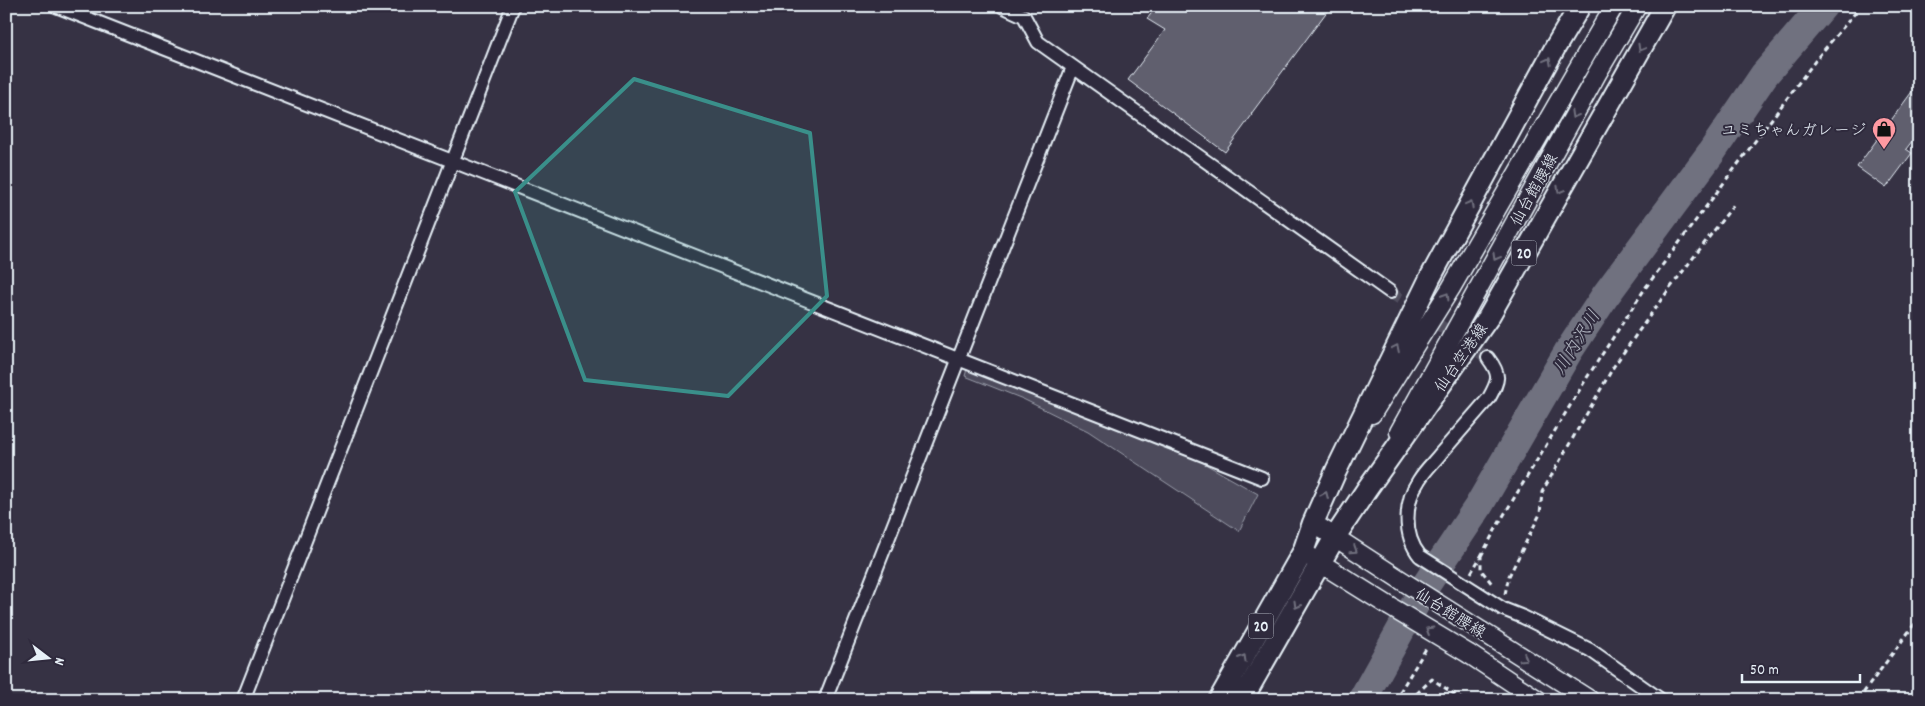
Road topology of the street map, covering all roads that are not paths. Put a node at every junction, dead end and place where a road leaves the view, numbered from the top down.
1 (56, 6) edge
2 (513, 6) edge
3 (1002, 6) edge
4 (1580, 6) edge
5 (1614, 6) edge
6 (1637, 6) edge
7 (1665, 6) edge
8 (1073, 67) junction
9 (454, 162) junction
10 (1390, 292) tunnel mouth
11 (1488, 358) tunnel mouth
12 (959, 360) junction
13 (1336, 471) junction
14 (1262, 478) dead end
15 (1367, 489) junction
16 (1313, 523) junction
17 (1335, 537) junction
18 (1303, 552) junction
19 (1321, 562) junction
20 (243, 700) edge
21 (825, 700) edge
22 (1219, 700) edge
23 (1242, 700) edge
24 (1538, 700) edge
25 (1590, 700) edge
26 (1661, 700) edge

1 - 9 street
2 - 9 street
3 - 8 street
13 -> 4 main road, 20
13 -> 5 main road, 仙台館腰線
6 -> 15 main road, 仙台館腰線
7 -> 15 main road, 仙台空港線 / 20
8 - 10 street
8 - 12 street
9 - 12 street
9 - 20 street
11 - 26 street, bridge
12 - 14 street
12 - 21 street
16 -> 13 main road, 20
15 - 17 main road, 仙台空港線 / 20
16 - 17 main road, 仙台館腰線
16 - 18 main road, 20
17 - 19 main road, 仙台空港線 / 20
17 -> 25 main road, 仙台館腰線, bridge
18 - 19 main road, 仙台館腰線
22 -> 18 main road, 20
19 -> 23 main road, 仙台空港線 / 20
24 -> 19 main road, 仙台館腰線, bridge

